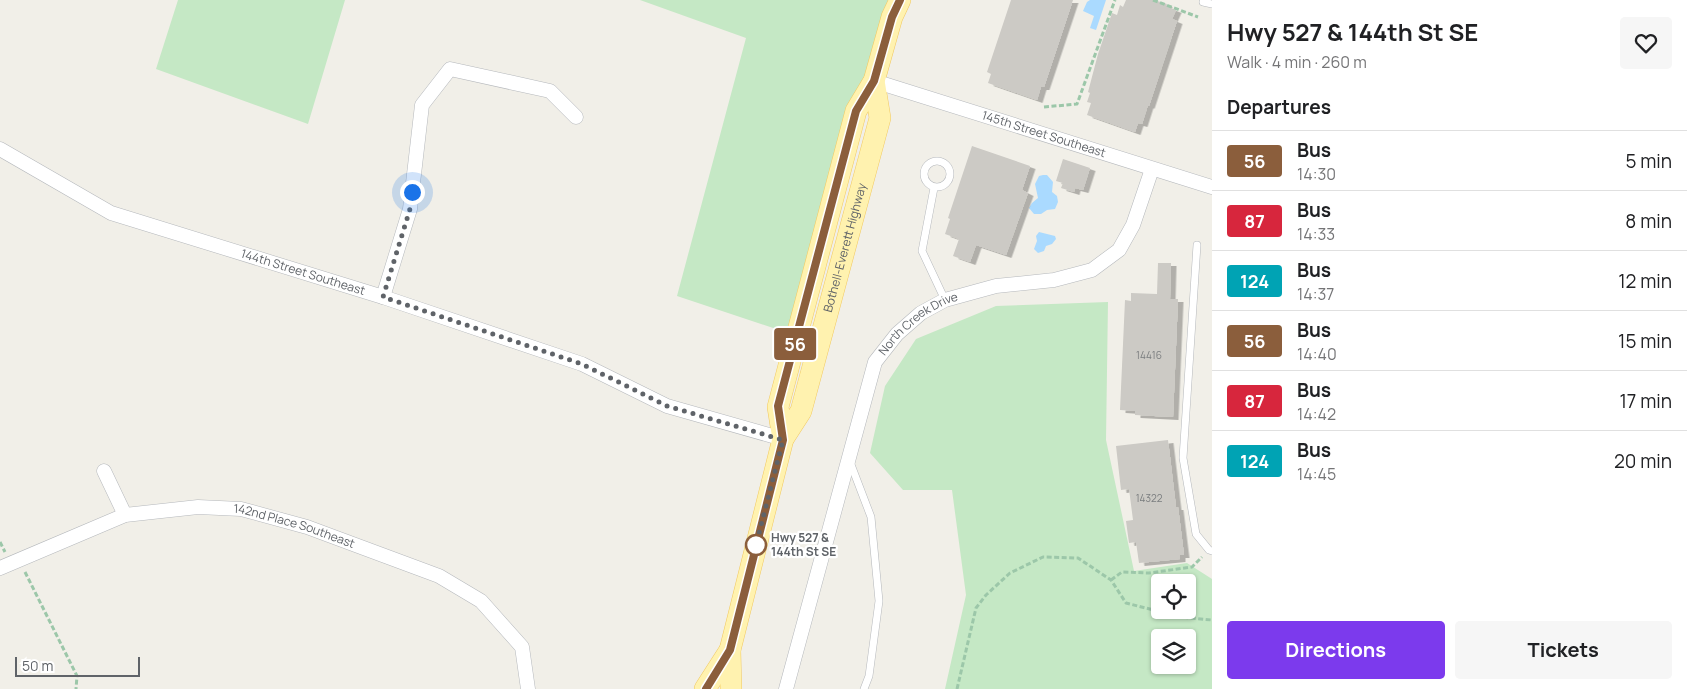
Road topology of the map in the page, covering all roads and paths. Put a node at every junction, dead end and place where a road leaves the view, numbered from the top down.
1 (900, 0) edge
2 (1115, 0) edge
3 (1152, 0) edge
4 (1203, 2) dead end
5 (1212, 4) edge
6 (1198, 17) dead end
7 (874, 81) junction
8 (1044, 107) dead end
9 (576, 117) dead end
10 (0, 149) edge
11 (1152, 170) junction
12 (1212, 187) edge
13 (934, 188) dead end
14 (1197, 245) dead end
15 (383, 297) junction
16 (945, 300) junction
17 (783, 440) junction
18 (848, 458) junction
19 (104, 470) dead end
20 (125, 515) junction
21 (1211, 551) edge
22 (19, 560) junction
23 (0, 568) edge
24 (1111, 580) junction
25 (1212, 620) edge
26 (730, 650) junction
27 (76, 689) edge
28 (528, 689) edge
29 (706, 689) edge
30 (731, 689) edge
31 (786, 689) edge
32 (864, 689) edge
33 (957, 689) edge

1 - 7 main road, Bothell-Everett Highway
2 - 8 path
3 - 6 path
4 - 5 lane
7 - 11 street, 145th Street Southeast
7 - 17 main road, Bothell-Everett Highway
9 - 15 street
10 - 15 street, 144th Street Southeast
11 - 12 street, 145th Street Southeast
11 - 16 street, North Creek Drive
13 - 16 lane
14 - 21 lane
15 - 17 street, 144th Street Southeast
16 - 18 street, North Creek Drive
17 - 26 main road, Bothell-Everett Highway
18 - 31 street, North Creek Drive
18 - 32 lane
19 - 20 street
20 - 22 street, 142nd Place Southeast
20 - 28 street, 142nd Place Southeast
21 - 24 path
22 - 23 street, 142nd Place Southeast
22 - 27 path
24 - 25 path
24 - 33 path
26 - 29 main road, Bothell-Everett Highway
26 - 30 main road, Bothell-Everett Highway

